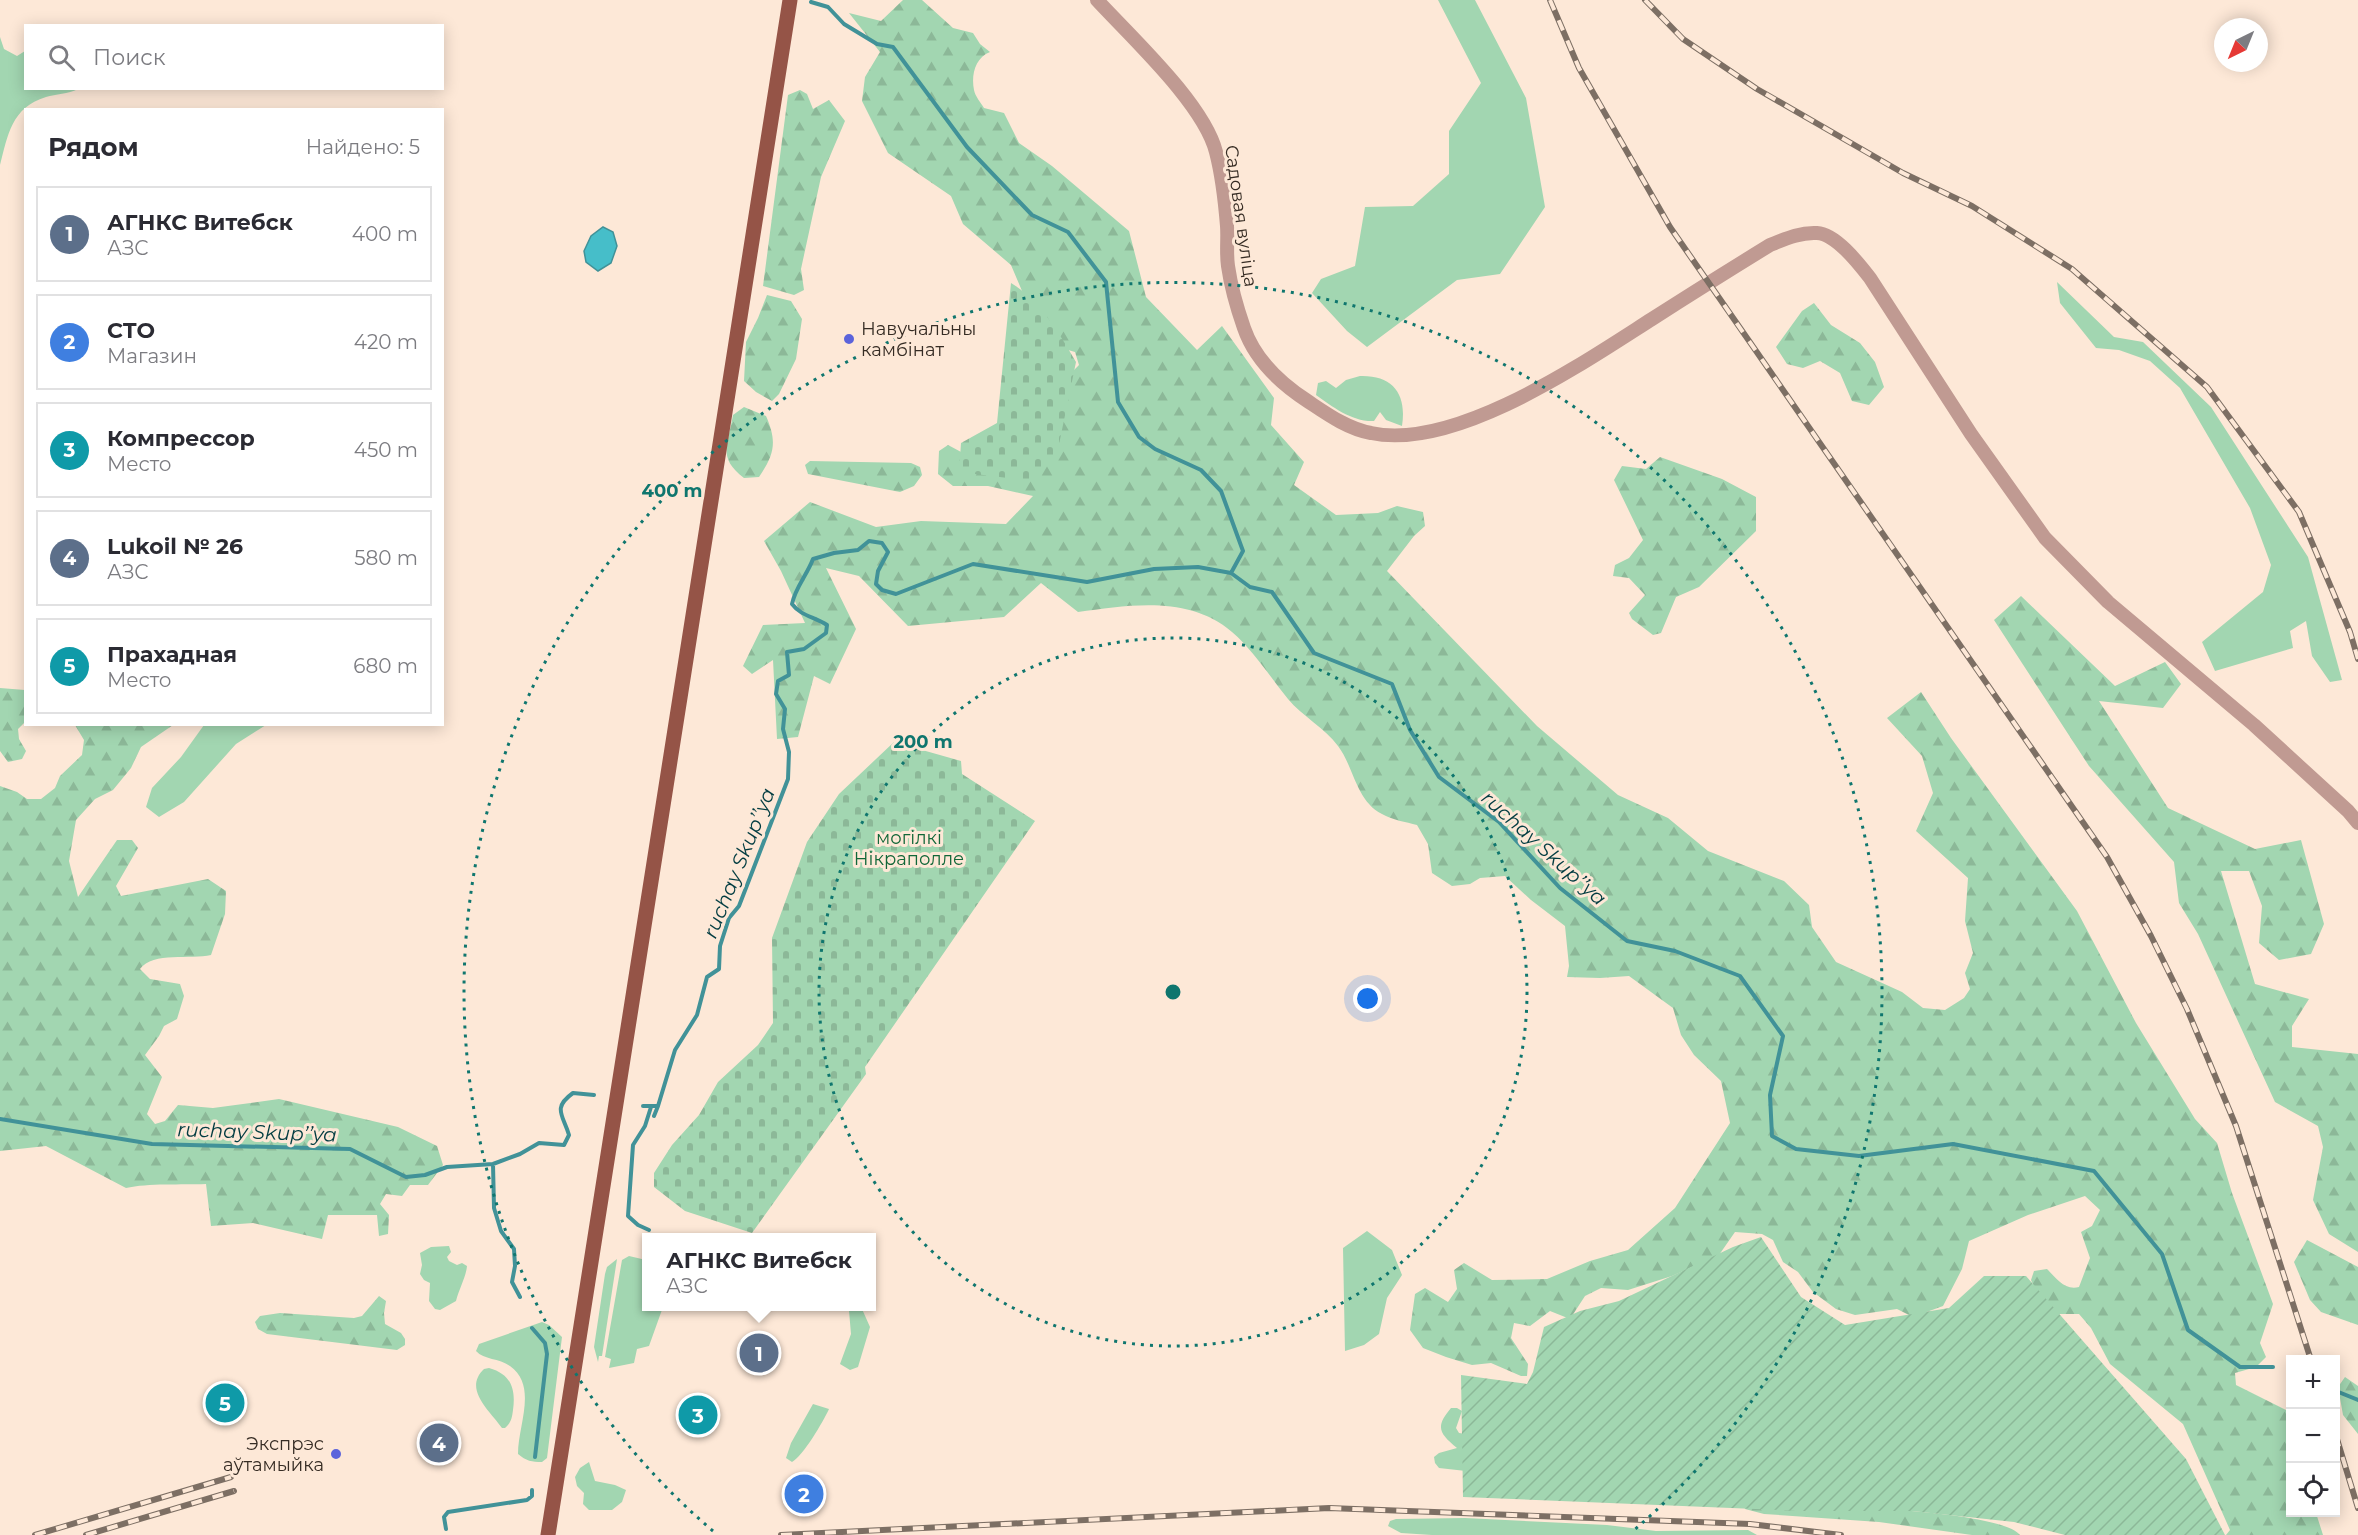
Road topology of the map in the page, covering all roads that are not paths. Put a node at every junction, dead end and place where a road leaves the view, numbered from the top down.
1 (790, 0) edge
2 (1097, 0) edge
3 (2358, 823) edge
4 (548, 1535) edge

1 - 4 main road
2 - 3 street, Садовая вуліца

